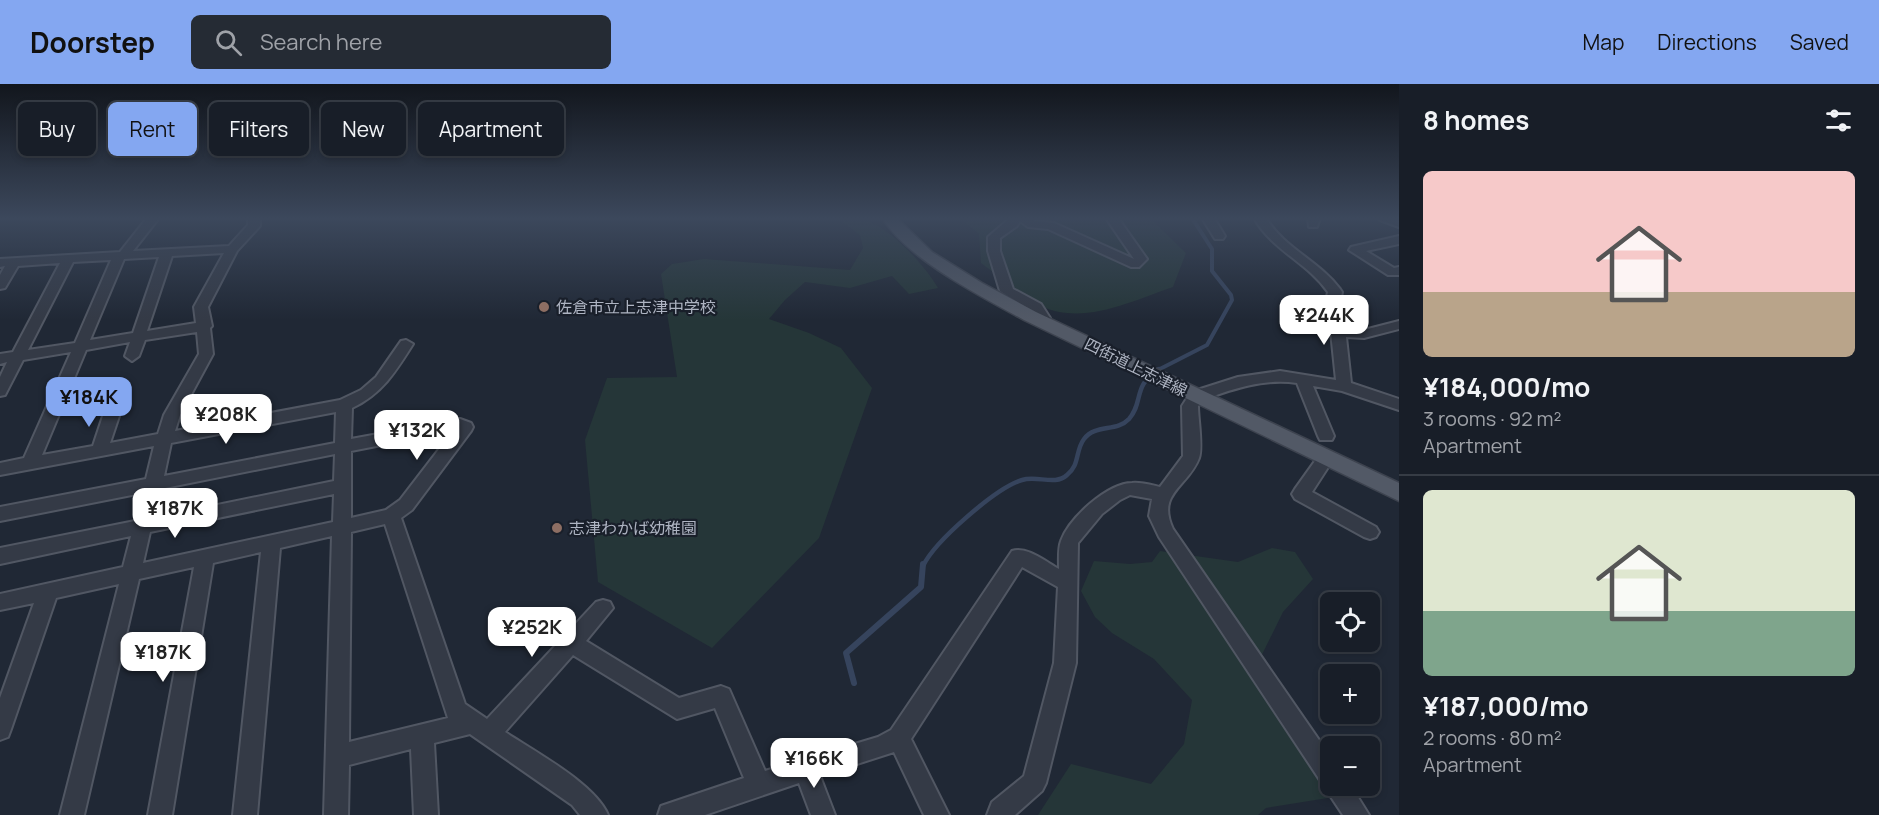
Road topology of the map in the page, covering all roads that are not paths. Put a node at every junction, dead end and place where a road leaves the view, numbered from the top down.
1 (124, 252) edge
2 (181, 252) edge
3 (230, 252) edge
4 (923, 252) edge
5 (994, 252) edge
6 (1110, 252) edge
7 (1135, 252) edge
8 (1293, 252) edge
9 (1359, 252) edge
10 (167, 253) junction
11 (122, 255) junction
12 (68, 259) junction
13 (7, 262) edge
14 (1399, 271) edge
15 (0, 285) edge
16 (1042, 322) junction
17 (1399, 325) edge
18 (205, 326) junction
19 (1338, 332) junction
20 (139, 336) junction
21 (406, 344) dead end
22 (80, 346) junction
23 (18, 356) junction
24 (132, 356) dead end
25 (0, 359) edge
26 (1302, 380) junction
27 (1344, 386) junction
28 (0, 391) edge
29 (1196, 396) junction
30 (344, 405) junction
31 (1399, 405) edge
32 (111, 416) dead end
33 (1326, 436) dead end
34 (165, 439) junction
35 (343, 446) junction
36 (99, 451) junction
37 (1326, 458) junction
38 (30, 464) junction
39 (0, 469) edge
40 (154, 483) junction
41 (343, 486) junction
42 (1164, 494) junction
43 (1399, 494) edge
44 (0, 514) edge
45 (391, 516) junction
46 (143, 527) junction
47 (342, 527) junction
48 (1370, 532) dead end
49 (271, 543) junction
50 (0, 556) edge
51 (205, 558) junction
52 (132, 573) junction
53 (1069, 584) junction
54 (48, 592) junction
55 (0, 603) edge
56 (603, 608) dead end
57 (573, 643) junction
58 (480, 728) junction
59 (0, 729) edge
60 (422, 737) junction
61 (899, 738) junction
62 (338, 756) junction
63 (1320, 761) edge
64 (806, 770) junction
65 (759, 786) junction
66 (1344, 796) edge
67 (709, 809) edge
68 (72, 815) edge
69 (160, 815) edge
70 (245, 815) edge
71 (336, 815) edge
72 (426, 815) edge
73 (596, 815) edge
74 (670, 815) edge
75 (823, 815) edge
76 (938, 815) edge
77 (999, 815) edge
78 (1357, 815) edge

1 - 11 street
2 - 10 street
3 - 18 street
4 - 16 main road, 四街道上志津線
5 - 16 street
6 - 7 street
8 - 19 street
9 - 14 street
10 - 11 street
10 - 20 street
11 - 12 street
11 - 22 street
12 - 13 street
12 - 23 street
13 - 15 street
16 - 29 main road, 四街道上志津線
17 - 19 street
18 - 20 street
18 - 34 street
19 - 27 street
20 - 22 street
20 - 24 street
21 - 30 street
22 - 23 street
22 - 38 street
23 - 25 street
23 - 28 street
26 - 27 street
26 - 29 street
26 - 33 street
27 - 31 street
29 - 37 main road, 四街道上志津線
29 - 42 street
30 - 34 street
30 - 35 street
32 - 36 street
34 - 36 street
34 - 40 street
35 - 40 street
35 - 41 street
35 - 45 street
36 - 38 street
37 - 43 main road, 四街道上志津線
37 - 48 street
38 - 39 street
40 - 44 street
40 - 46 street
41 - 46 street
41 - 47 street
42 - 53 street
42 - 63 street
45 - 47 street
45 - 58 street
46 - 50 street
46 - 52 street
47 - 49 street
47 - 62 street
49 - 51 street
49 - 70 street
51 - 52 street
51 - 69 street
52 - 54 street
52 - 68 street
53 - 61 street
53 - 77 street
54 - 55 street
54 - 59 street
56 - 57 street
57 - 58 street
57 - 65 street
58 - 60 street
58 - 73 street
60 - 62 street
60 - 72 street
61 - 64 street
61 - 76 street
62 - 71 street
64 - 65 street
64 - 75 street
65 - 67 street
66 - 78 street
67 - 74 street

